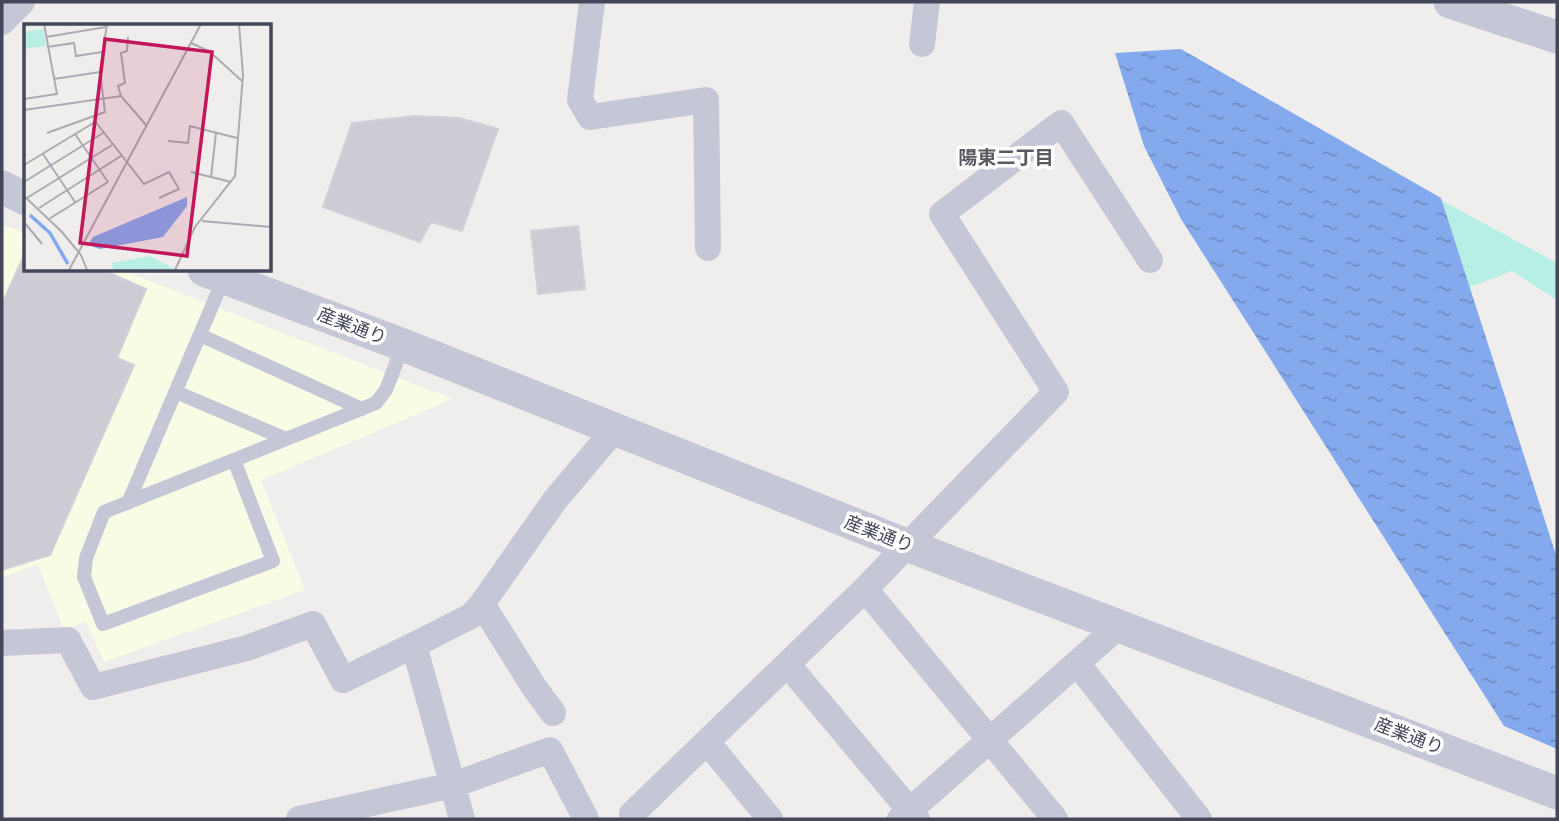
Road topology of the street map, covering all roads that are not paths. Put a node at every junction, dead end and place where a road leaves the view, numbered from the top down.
1 (22, 2) edge
2 (592, 2) edge
3 (927, 2) edge
4 (1450, 2) edge
5 (2, 22) edge
6 (1557, 37) edge
7 (922, 44) dead end
8 (2, 187) edge
9 (24, 198) edge
10 (708, 248) dead end
11 (1150, 260) dead end
12 (214, 274) edge
13 (201, 335) junction
14 (403, 345) junction
15 (176, 391) junction
16 (362, 409) junction
17 (615, 429) junction
18 (286, 439) junction
19 (234, 460) junction
20 (128, 502) junction
21 (909, 546) junction
22 (865, 589) junction
23 (482, 604) junction
24 (1119, 626) junction
25 (2, 643) edge
26 (414, 645) junction
27 (1077, 663) junction
28 (788, 665) junction
29 (553, 713) dead end
30 (990, 741) junction
31 (708, 743) junction
32 (453, 785) junction
33 (1557, 793) edge
34 (632, 814) edge
35 (909, 816) edge
36 (299, 819) edge
37 (462, 819) edge
38 (586, 819) edge
39 (770, 819) edge
40 (1055, 819) edge
41 (1199, 819) edge

1 - 5 street
2 - 10 street
3 - 7 street
4 - 6 street
8 - 9 street
11 - 21 street
12 - 13 lane
12 - 14 street, 産業通り
13 - 15 lane
13 - 16 lane
14 - 16 lane
14 - 17 street, 産業通り
15 - 18 lane
15 - 20 lane
16 - 18 lane
17 - 21 street, 産業通り
17 - 23 street
18 - 19 lane
19 - 20 lane
19 - 20 lane
21 - 22 street
21 - 24 street, 産業通り
22 - 28 street
22 - 30 street
23 - 26 street
23 - 29 street
24 - 27 street
24 - 33 street, 産業通り
25 - 26 street
26 - 32 street
27 - 30 street
27 - 41 street
28 - 31 street
28 - 35 street
30 - 35 street
30 - 40 street
31 - 34 street
31 - 39 street
32 - 36 street
32 - 37 street
32 - 38 street

